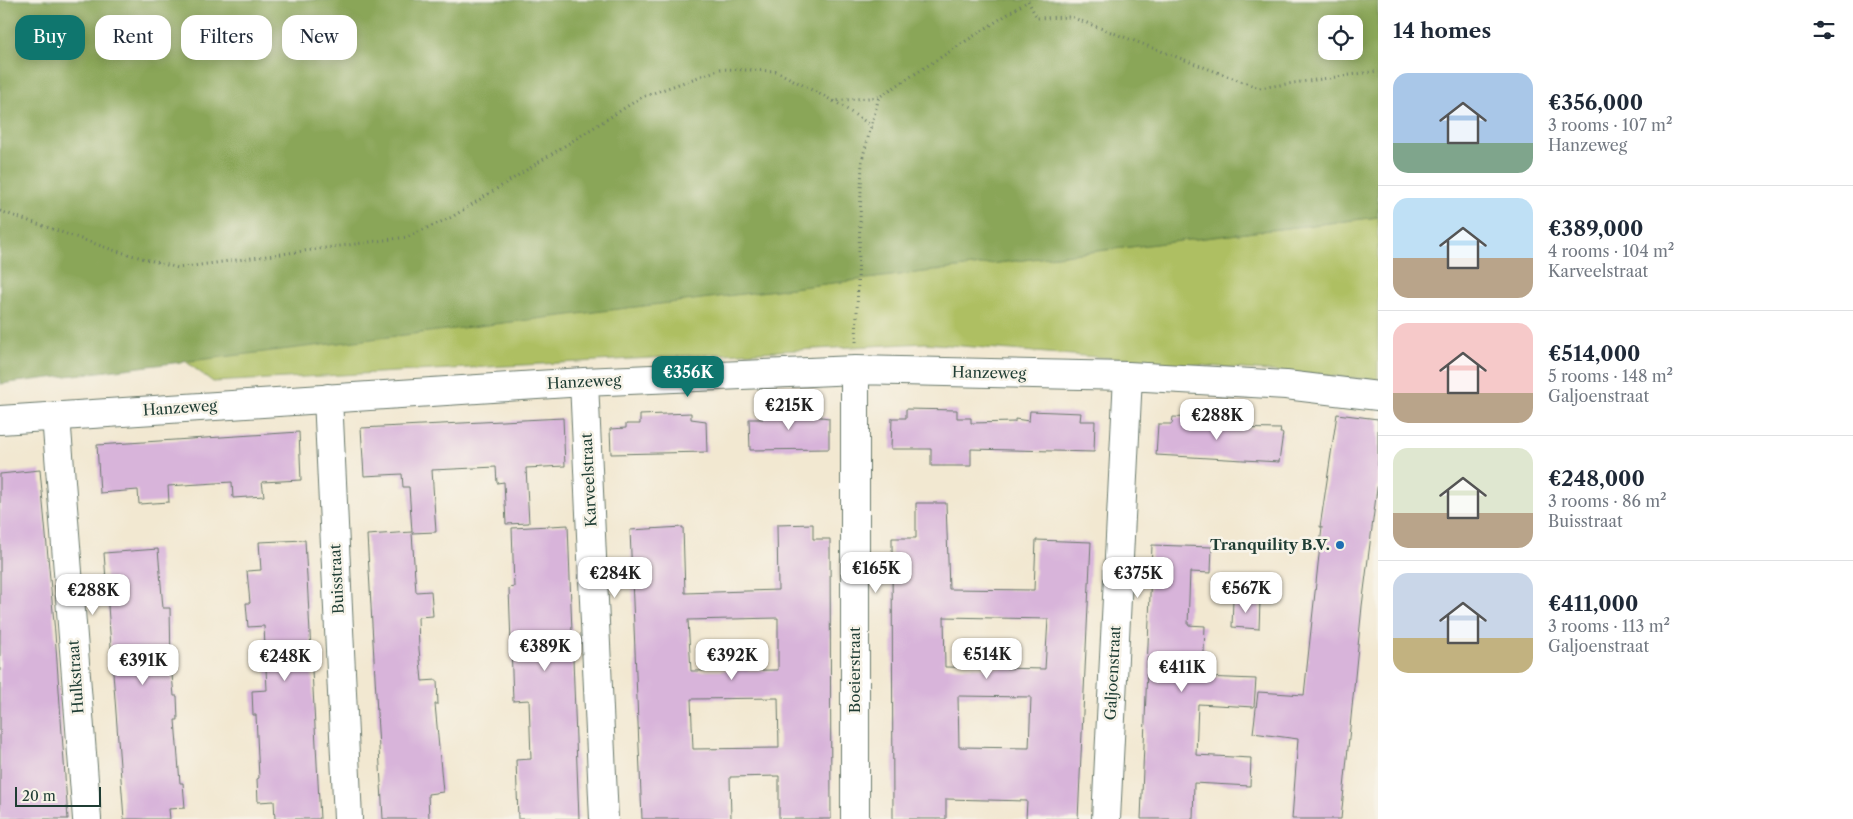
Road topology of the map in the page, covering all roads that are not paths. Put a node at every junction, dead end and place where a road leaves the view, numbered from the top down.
1 (855, 370) junction
2 (1128, 376) junction
3 (584, 382) junction
4 (1378, 396) edge
5 (328, 398) junction
6 (56, 416) junction
7 (0, 420) edge
8 (87, 819) edge
9 (348, 819) edge
10 (604, 819) edge
11 (855, 819) edge
12 (1106, 819) edge

1 - 2 street, Hanzeweg
1 - 3 street, Hanzeweg
1 - 11 street, Boeierstraat
2 - 4 street, Hanzeweg
2 - 12 street, Galjoenstraat
3 - 5 street, Hanzeweg
3 - 10 street, Karveelstraat
5 - 6 street, Hanzeweg
5 - 9 street, Buisstraat
6 - 7 street, Hanzeweg
6 - 8 street, Hulkstraat

